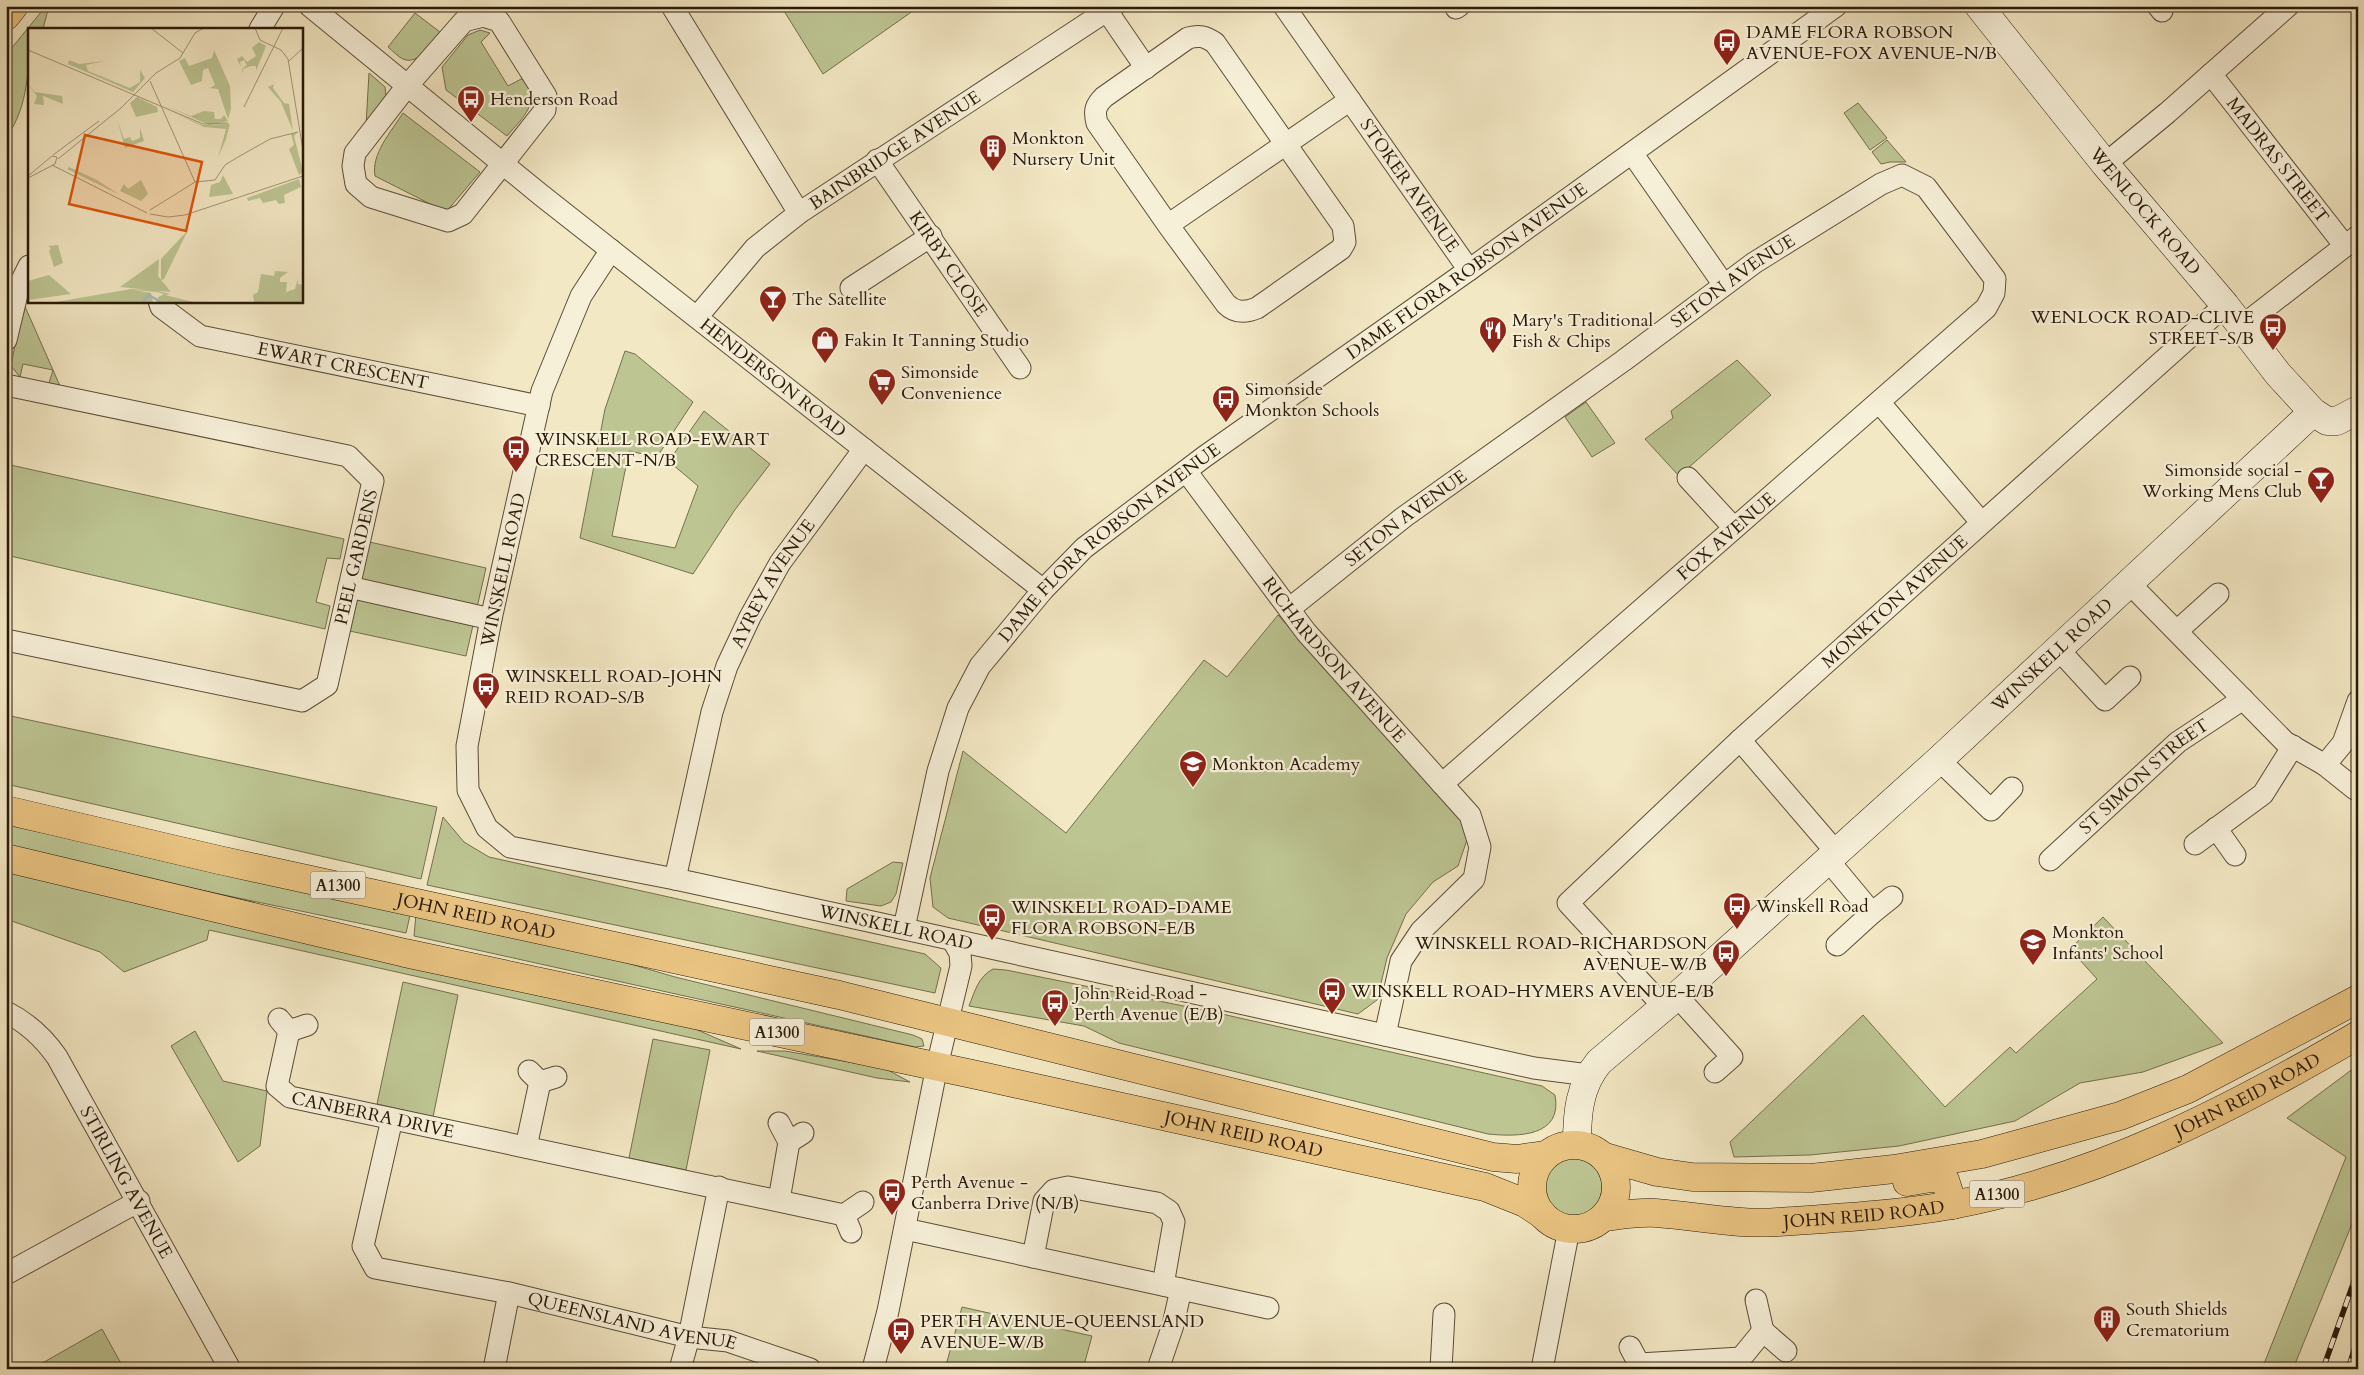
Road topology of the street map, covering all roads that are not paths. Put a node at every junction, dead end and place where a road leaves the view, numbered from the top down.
1 (14, 6) edge
2 (274, 6) edge
3 (310, 6) edge
4 (672, 6) edge
5 (1284, 6) edge
6 (1836, 6) edge
7 (1979, 6) edge
8 (2288, 6) edge
9 (1110, 8) edge
10 (6, 16) edge
11 (261, 28) edge
12 (1146, 68) junction
13 (2211, 74) junction
14 (407, 86) junction
15 (1350, 100) junction
16 (1287, 143) junction
17 (1632, 153) junction
18 (877, 160) junction
19 (2105, 164) junction
20 (503, 165) junction
21 (799, 213) junction
22 (1168, 225) junction
23 (931, 236) junction
24 (2352, 241) edge
25 (611, 250) junction
26 (28, 268) edge
27 (1469, 270) junction
28 (1995, 279) joint
29 (1724, 285) junction
30 (851, 288) dead end
31 (159, 302) edge
32 (2233, 315) junction
33 (697, 317) junction
34 (6, 340) edge
35 (1020, 368) dead end
36 (6, 385) edge
37 (1879, 402) junction
38 (540, 406) junction
39 (2358, 410) edge
40 (2313, 412) junction
41 (864, 449) junction
42 (1186, 471) junction
43 (1688, 478) dead end
44 (1981, 522) junction
45 (1734, 528) junction
46 (2130, 584) junction
47 (349, 588) junction
48 (1043, 590) junction
49 (2218, 594) dead end
50 (1289, 610) junction
51 (491, 619) junction
52 (2178, 631) junction
53 (6, 640) edge
54 (2058, 650) junction
55 (2130, 677) dead end
56 (2243, 699) junction
57 (2358, 701) edge
58 (1740, 740) junction
59 (2293, 746) junction
60 (1939, 760) junction
61 (2326, 765) junction
62 (1442, 784) junction
63 (2012, 788) dead end
64 (2356, 789) dead end
65 (6, 810) edge
66 (2216, 828) junction
67 (2195, 844) dead end
68 (2235, 855) dead end
69 (1832, 856) junction
70 (6, 858) edge
71 (2050, 860) dead end
72 (675, 879) junction
73 (1892, 897) dead end
74 (1872, 913) junction
75 (904, 928) junction
76 (953, 941) junction
77 (1837, 944) dead end
78 (2358, 999) edge
79 (1670, 1001) junction
80 (6, 1012) edge
81 (948, 1021) junction
82 (292, 1025) dead end
83 (1385, 1035) junction
84 (2358, 1035) edge
85 (937, 1066) junction
86 (1715, 1072) dead end
87 (1588, 1075) junction
88 (541, 1076) dead end
89 (392, 1119) junction
90 (779, 1123) dead end
91 (1577, 1144) junction
92 (526, 1147) junction
93 (1545, 1155) junction
94 (1605, 1157) junction
95 (1692, 1177) junction
96 (719, 1187) junction
97 (778, 1200) junction
98 (139, 1201) junction
99 (863, 1202) dead end
100 (1953, 1204) junction
101 (1543, 1216) junction
102 (1604, 1217) junction
103 (905, 1229) junction
104 (1569, 1229) junction
105 (1033, 1257) junction
106 (6, 1274) edge
107 (1172, 1287) junction
108 (509, 1293) junction
109 (1756, 1300) dead end
110 (1268, 1308) dead end
111 (1444, 1314) dead end
112 (1763, 1331) junction
113 (689, 1337) junction
114 (1786, 1351) dead end
115 (1636, 1360) edge
116 (1741, 1364) edge
117 (230, 1369) edge
118 (494, 1369) edge
119 (680, 1369) edge
120 (810, 1369) edge
121 (873, 1369) edge
122 (1158, 1369) edge
123 (1441, 1369) edge
124 (1542, 1369) edge

1 - 10 main road
2 - 11 street
3 - 14 street, HENDERSON ROAD
4 - 21 street
5 - 15 street, STOKER AVENUE
6 - 17 street, DAME FLORA ROBSON AVENUE
7 - 19 street, WENLOCK ROAD
8 - 13 street
9 - 12 street
9 - 18 street, BAINBRIDGE AVENUE
12 - 16 street
12 - 22 street
13 - 19 street
13 - 24 street, MADRAS STREET
14 - 20 street, HENDERSON ROAD
14 - 20 street
14 - 20 street
15 - 16 street, STOKER AVENUE
15 - 27 street, STOKER AVENUE
16 - 22 street, STOKER AVENUE
16 - 22 street
17 - 27 street, DAME FLORA ROBSON AVENUE
17 - 29 street
18 - 21 street, BAINBRIDGE AVENUE
18 - 23 street, KIRBY CLOSE
19 - 32 street, WENLOCK ROAD
20 - 25 street, HENDERSON ROAD
21 - 33 street, BAINBRIDGE AVENUE
23 - 30 street
23 - 35 street, KIRBY CLOSE
24 - 32 street, MONKTON AVENUE
25 - 33 street, HENDERSON ROAD
25 - 38 street, WINSKELL ROAD
26 - 34 street
27 - 42 street, DAME FLORA ROBSON AVENUE
28 - 29 street, SETON AVENUE
28 - 37 street, FOX AVENUE
29 - 50 street, SETON AVENUE
31 - 38 street, EWART CRESCENT
32 - 40 street, WENLOCK ROAD
32 - 44 street, MONKTON AVENUE
33 - 41 street, HENDERSON ROAD
36 - 47 street, PEEL GARDENS
37 - 44 street
37 - 45 street, FOX AVENUE
38 - 51 street, WINSKELL ROAD
39 - 40 street
40 - 46 street, WINSKELL ROAD
41 - 48 street, HENDERSON ROAD
41 - 72 street, AYREY AVENUE
42 - 48 street, DAME FLORA ROBSON AVENUE
42 - 50 street, RICHARDSON AVENUE
43 - 45 street
44 - 58 street, MONKTON AVENUE
45 - 62 street, FOX AVENUE
46 - 52 street
46 - 54 street, WINSKELL ROAD
47 - 51 street
47 - 53 street, PEEL GARDENS
48 - 75 street, DAME FLORA ROBSON AVENUE
49 - 52 street
50 - 62 street, RICHARDSON AVENUE
51 - 72 street, WINSKELL ROAD
52 - 56 street
54 - 55 street
54 - 60 street, WINSKELL ROAD
56 - 59 street
56 - 71 street, ST SIMON STREET
57 - 61 street
58 - 69 street
58 - 79 street, MONKTON AVENUE
59 - 61 street
59 - 66 street
60 - 63 street
60 - 69 street, WINSKELL ROAD
61 - 64 street
62 - 83 street, RICHARDSON AVENUE
65 - 81 main road, JOHN REID ROAD / A1300
66 - 67 street
66 - 68 street
69 - 74 street
69 - 79 street, WINSKELL ROAD
70 - 85 main road, JOHN REID ROAD / A1300
72 - 75 street, WINSKELL ROAD
73 - 74 street
74 - 77 street
75 - 76 street, WINSKELL ROAD
76 - 81 street
76 - 83 street, WINSKELL ROAD
78 - 95 main road, JOHN REID ROAD / A1300
79 - 86 street
79 - 87 street, WINSKELL ROAD
80 - 98 street, STIRLING AVENUE
81 - 85 street
81 - 93 main road, JOHN REID ROAD / A1300
82 - 89 street, CANBERRA DRIVE
83 - 87 street, WINSKELL ROAD
84 - 100 main road, JOHN REID ROAD / A1300
85 - 101 main road, JOHN REID ROAD / A1300
85 - 103 street
87 - 91 street
88 - 92 street
89 - 92 street, CANBERRA DRIVE
89 - 108 street, QUEENSLAND AVENUE
90 - 97 street
91 - 93 main road
91 - 94 main road
92 - 96 street, CANBERRA DRIVE
93 - 101 main road
94 - 95 main road, JOHN REID ROAD / A1300
94 - 102 main road
95 - 100 main road
96 - 97 street, CANBERRA DRIVE
96 - 113 street
97 - 99 street, CANBERRA DRIVE
98 - 106 street
98 - 117 street, STIRLING AVENUE
100 - 102 main road, JOHN REID ROAD / A1300
101 - 104 main road
102 - 104 main road
103 - 105 street
103 - 121 street
104 - 124 street
105 - 107 street
105 - 107 street
107 - 110 street
107 - 122 street
108 - 113 street, QUEENSLAND AVENUE
108 - 118 street, QUEENSLAND AVENUE
109 - 112 street
111 - 123 street
112 - 114 street
112 - 116 street
113 - 119 street
113 - 120 street, QUEENSLAND AVENUE
115 - 116 street

